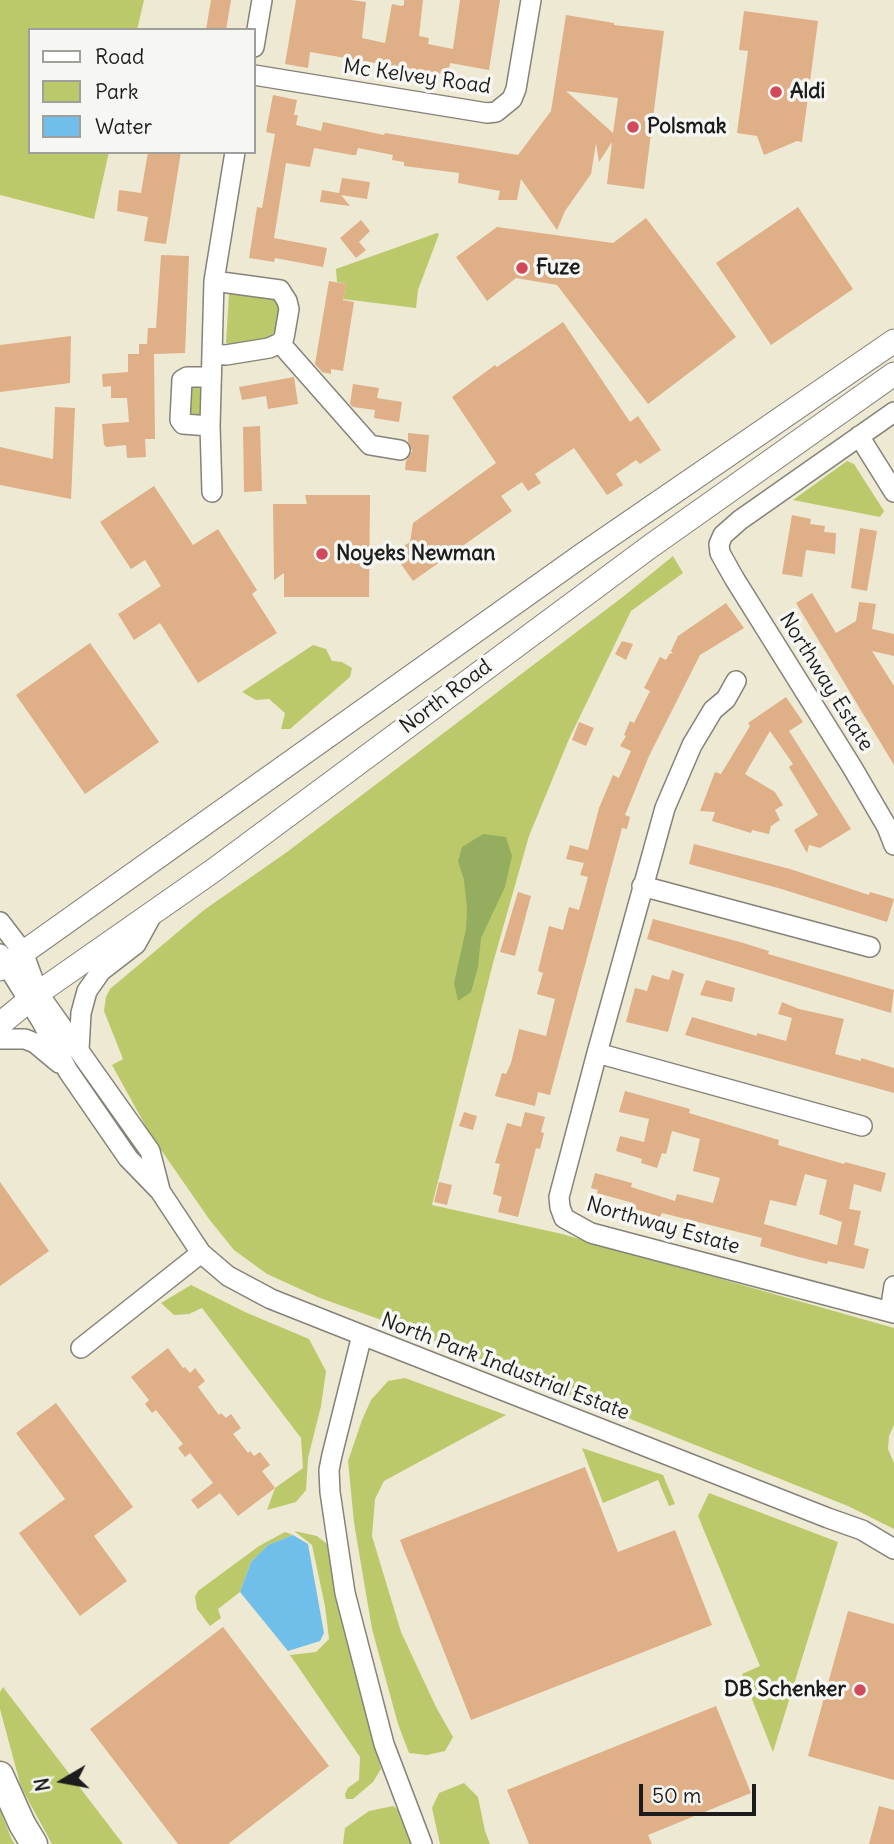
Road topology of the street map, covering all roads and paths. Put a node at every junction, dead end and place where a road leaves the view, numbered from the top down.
1 (262, 0) edge
2 (531, 0) edge
3 (256, 35) edge
4 (256, 75) edge
5 (235, 154) edge
6 (214, 281) junction
7 (894, 341) edge
8 (280, 343) junction
9 (212, 354) junction
10 (894, 374) edge
11 (211, 377) junction
12 (894, 412) edge
13 (210, 426) junction
14 (859, 436) junction
15 (400, 450) dead end
16 (212, 492) dead end
17 (894, 492) edge
18 (736, 681) dead end
19 (894, 845) edge
20 (642, 886) junction
21 (153, 912) junction
22 (0, 922) edge
23 (870, 947) dead end
24 (8, 960) edge
25 (33, 997) junction
26 (0, 1024) edge
27 (0, 1039) edge
28 (79, 1050) junction
29 (597, 1053) junction
30 (68, 1071) junction
31 (862, 1126) dead end
32 (160, 1191) junction
33 (201, 1253) junction
34 (894, 1286) edge
35 (892, 1313) edge
36 (362, 1335) junction
37 (81, 1348) dead end
38 (894, 1549) edge
39 (0, 1775) edge
40 (34, 1844) edge
41 (422, 1844) edge

1 - 3 street
2 - 4 street, Mc Kelvey Road
5 - 6 street
6 - 8 street
6 - 9 street
7 - 24 main road, North Road
8 - 9 street
8 - 15 street
9 - 11 street
10 - 21 main road, North Road
11 - 13 street
11 - 13 street
12 - 14 street
13 - 16 street
14 - 17 street
14 - 19 street, Northway Estate
18 - 20 street, Northway Estate
20 - 23 street
20 - 29 street, Northway Estate
21 - 25 main road, North Road
21 - 28 street
22 - 24 street
24 - 25 street
25 - 26 main road, North Road
25 - 28 street, North Park Industrial Estate
25 - 30 street, North Park Industrial Estate
27 - 30 street
28 - 32 street, North Park Industrial Estate
29 - 31 street
29 - 35 street, Northway Estate
30 - 32 street, North Park Industrial Estate
32 - 33 street, North Park Industrial Estate
33 - 36 street, North Park Industrial Estate
33 - 37 street
34 - 35 street, Northway Estate
36 - 38 street, North Park Industrial Estate
36 - 41 street
39 - 40 highway

